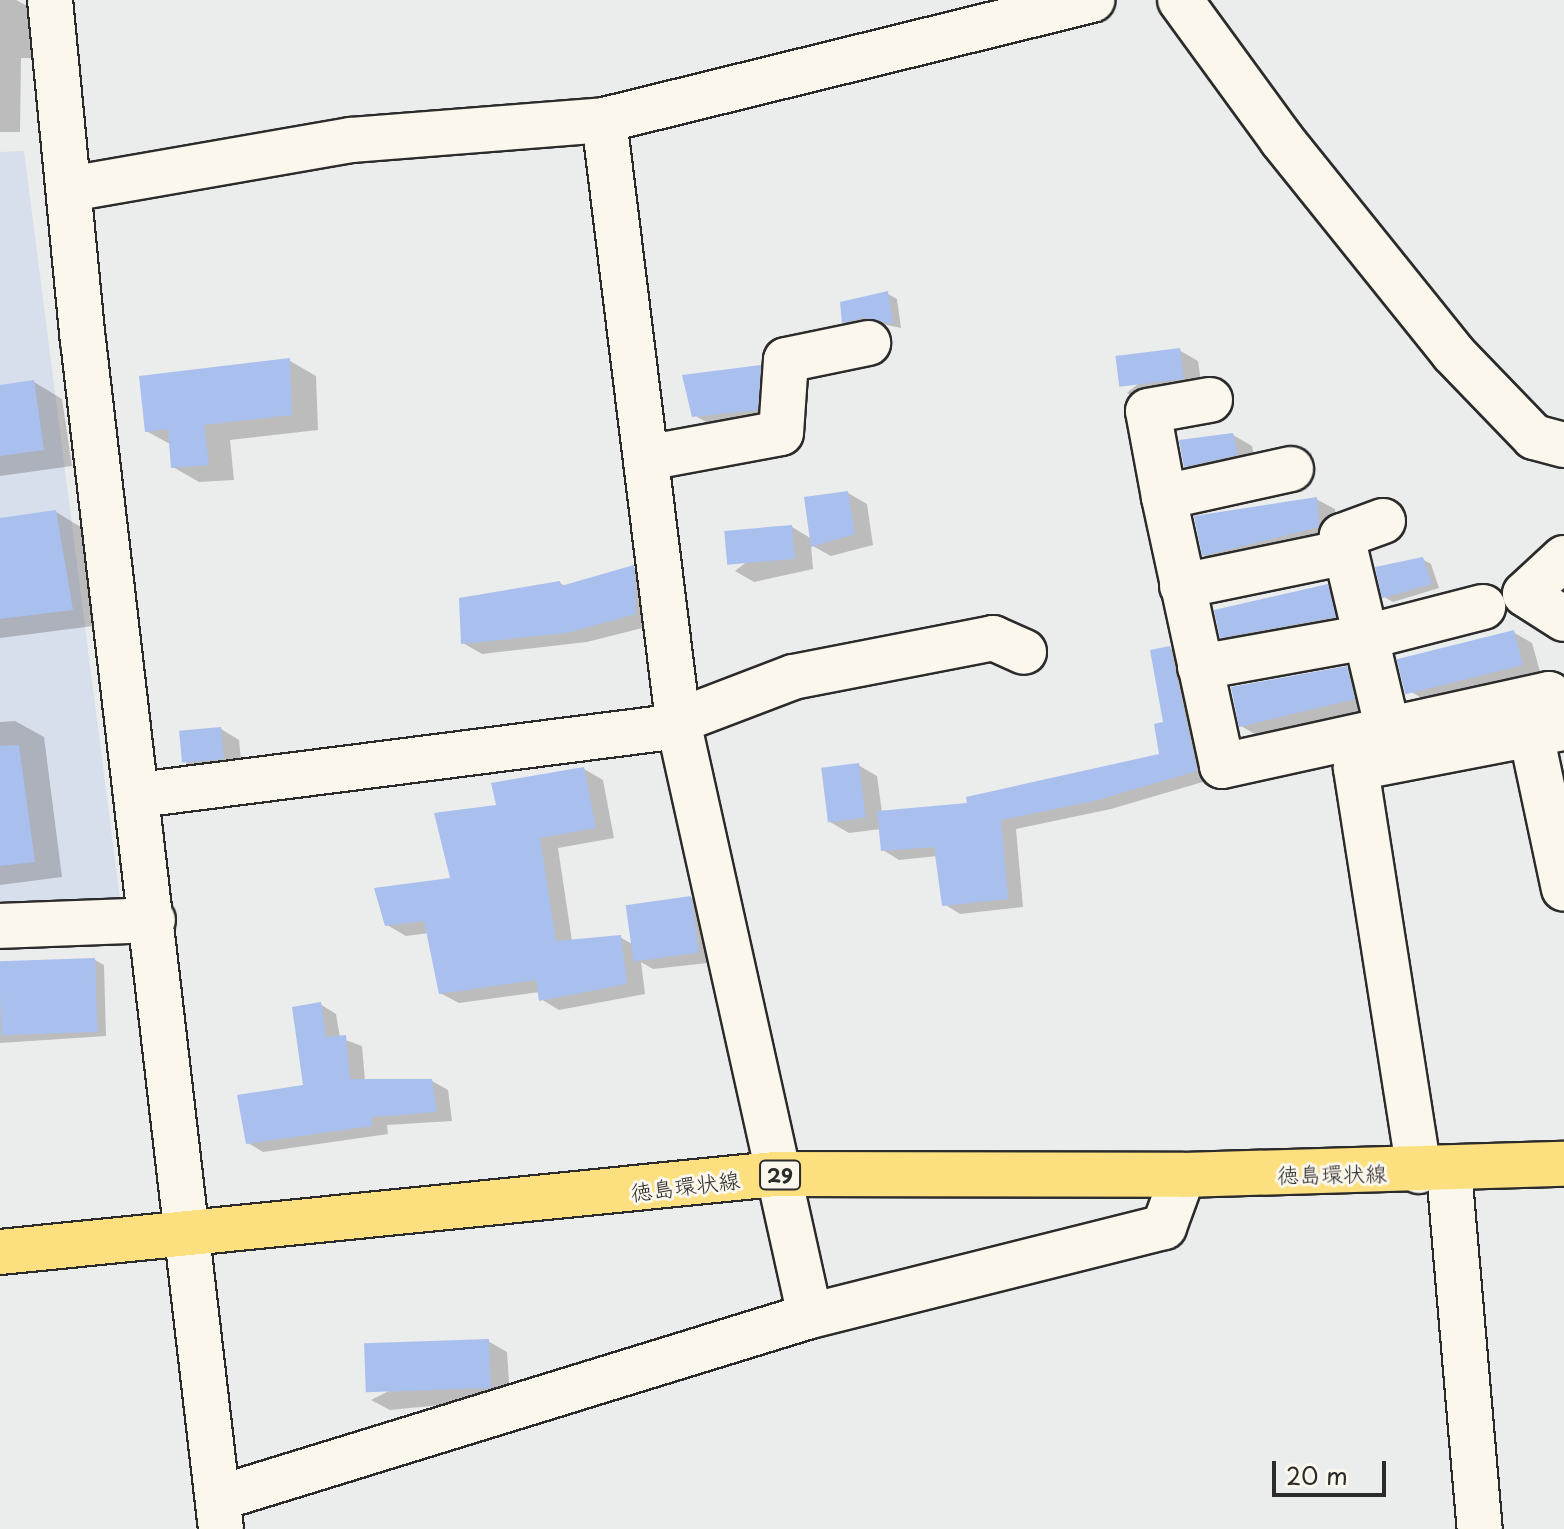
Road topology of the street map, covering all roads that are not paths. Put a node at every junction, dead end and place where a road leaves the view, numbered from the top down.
1 (50, 0) edge
2 (1092, 0) edge
3 (1180, 0) edge
4 (604, 120) junction
5 (70, 189) junction
6 (868, 343) dead end
7 (1210, 400) dead end
8 (1564, 445) edge
9 (646, 458) junction
10 (1291, 469) dead end
11 (1164, 497) junction
12 (1383, 521) dead end
13 (1346, 552) junction
14 (1564, 558) edge
15 (1182, 586) junction
16 (1483, 607) dead end
17 (1564, 619) edge
18 (1366, 637) junction
19 (1024, 652) dead end
20 (1200, 667) junction
21 (1553, 723) edge
22 (679, 724) junction
23 (1388, 730) junction
24 (139, 795) junction
25 (1564, 889) edge
26 (153, 920) junction
27 (0, 926) edge
28 (1564, 1164) edge
29 (1434, 1171) junction
30 (775, 1174) junction
31 (1183, 1175) junction
32 (190, 1232) junction
33 (0, 1252) edge
34 (810, 1316) junction
35 (220, 1514) edge
36 (1480, 1529) edge

1 - 5 street
2 - 4 street
3 - 8 street
4 - 5 street
4 - 9 street
5 - 24 street
6 - 9 street
7 - 11 street
9 - 22 street
10 - 11 street
11 - 15 street
12 - 13 street
13 - 15 street
13 - 18 street
14 - 17 street
15 - 20 street
16 - 18 street
18 - 20 street
18 - 23 street
19 - 22 street
20 - 23 street
21 - 23 street
21 - 25 street
21 - 29 street
22 - 24 street
22 - 30 street
24 - 26 street
26 - 27 street
26 - 32 street
28 - 29 main road, 徳島環状線 / 29
29 - 31 main road, 徳島環状線 / 29
29 - 36 street
30 - 31 main road, 徳島環状線 / 29
30 - 32 main road, 徳島環状線 / 29
30 - 34 street
31 - 34 street
32 - 33 main road, 徳島環状線 / 29
32 - 35 street
34 - 35 street

